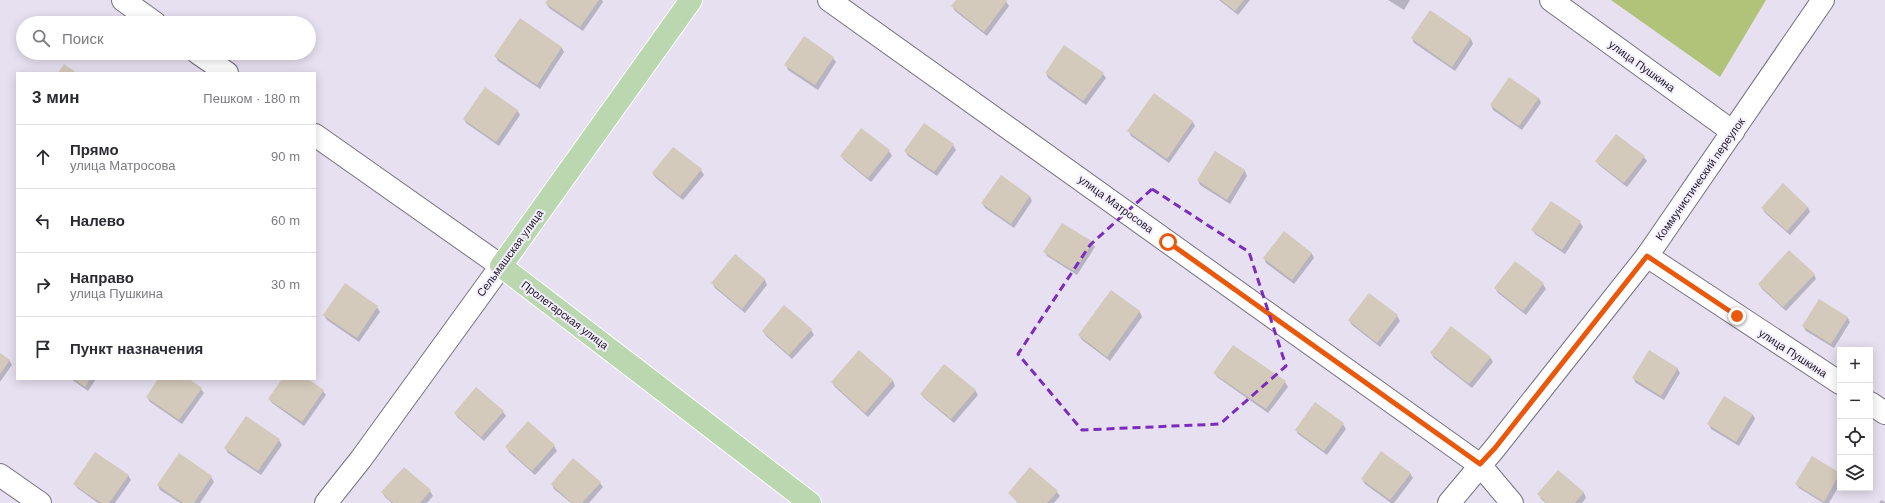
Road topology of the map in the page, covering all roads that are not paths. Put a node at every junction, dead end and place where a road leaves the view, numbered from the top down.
1 (123, 0) edge
2 (691, 0) edge
3 (830, 0) edge
4 (1551, 0) edge
5 (1823, 0) edge
6 (145, 16) edge
7 (208, 60) edge
8 (226, 72) edge
9 (1733, 132) junction
10 (316, 136) edge
11 (1647, 256) junction
12 (501, 266) junction
13 (1838, 383) edge
14 (1873, 405) edge
15 (1885, 413) edge
16 (1480, 464) junction
17 (0, 475) edge
18 (40, 503) edge
19 (326, 503) edge
20 (810, 503) edge
21 (1449, 503) edge
22 (1512, 503) edge

1 - 6 street
2 - 12 main road, Сельмашская улица
3 - 16 street, улица Матросова
4 - 9 street, улица Пушкина
5 - 9 street, Коммунистический переулок
7 - 8 street
9 - 11 street, Коммунистический переулок
10 - 12 street, Пролетарская улица
11 - 13 street, улица Пушкина
11 - 16 street, Коммунистический переулок
12 - 19 street, Сельмашская улица
12 - 20 main road, Пролетарская улица
14 - 15 street
16 - 21 street, Коммунистический переулок
16 - 22 street, улица Матросова
17 - 18 street

